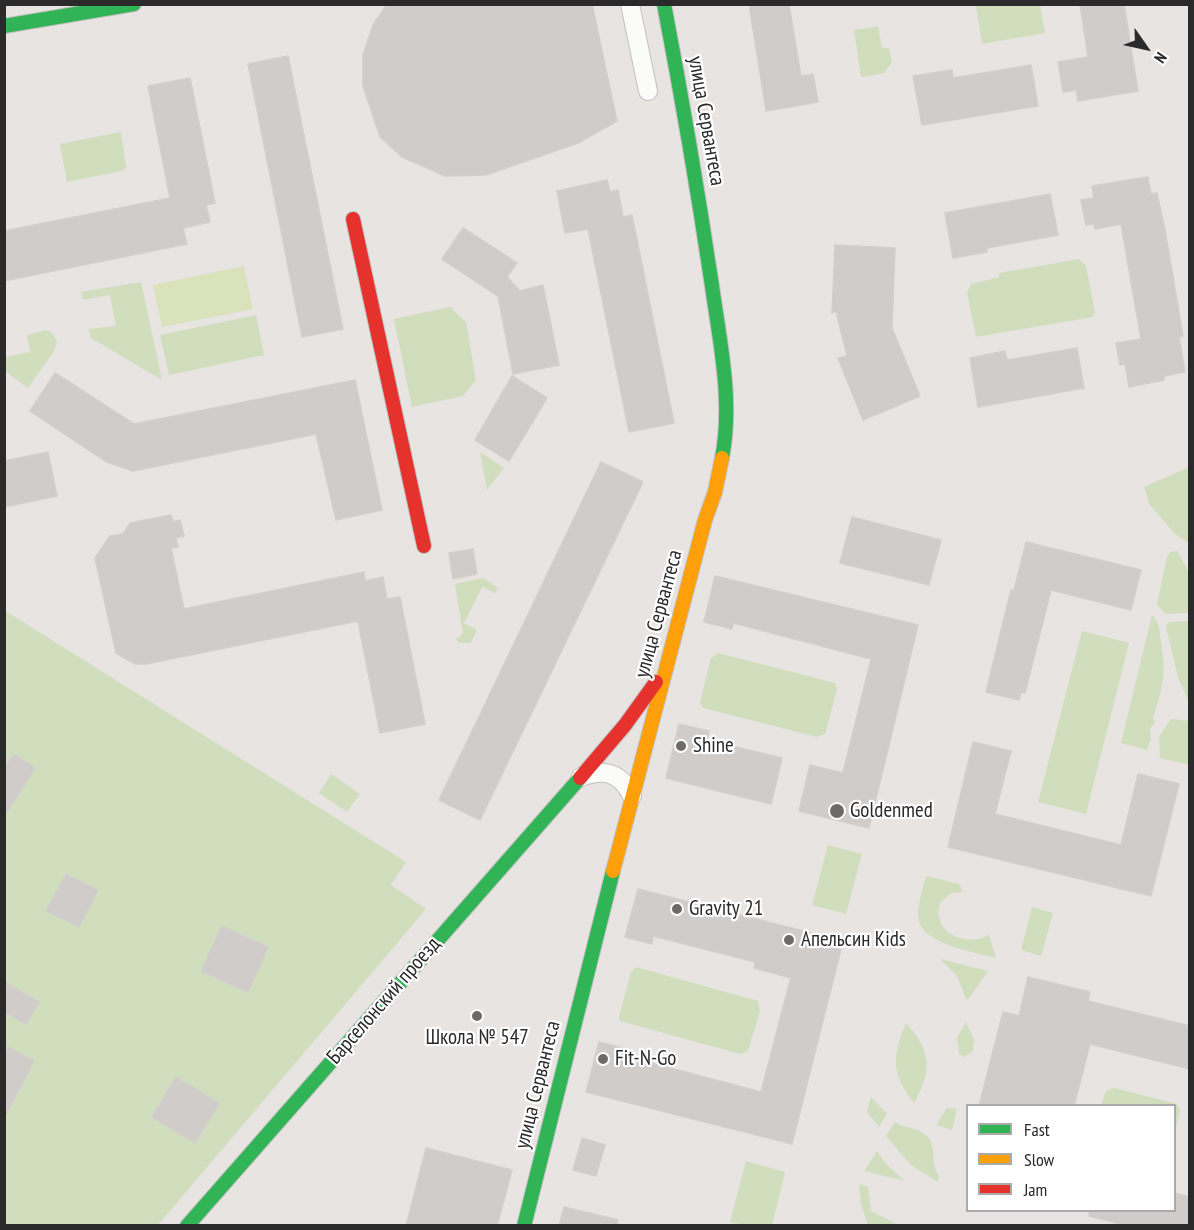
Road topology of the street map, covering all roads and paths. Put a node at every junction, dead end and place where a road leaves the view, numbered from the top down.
1 (134, 4) edge
2 (630, 4) edge
3 (664, 4) edge
4 (4, 26) edge
5 (648, 92) dead end
6 (353, 219) dead end
7 (424, 546) dead end
8 (666, 667) junction
9 (581, 777) junction
10 (632, 796) junction
11 (186, 1226) edge
12 (524, 1226) edge

1 - 4 street
2 - 5 street
3 - 8 street, улица Сервантеса
6 - 7 street
8 - 9 street, Барселонский проезд
8 - 10 street, улица Сервантеса
9 - 10 street
9 - 11 street, Барселонский проезд
10 - 12 street, улица Сервантеса

